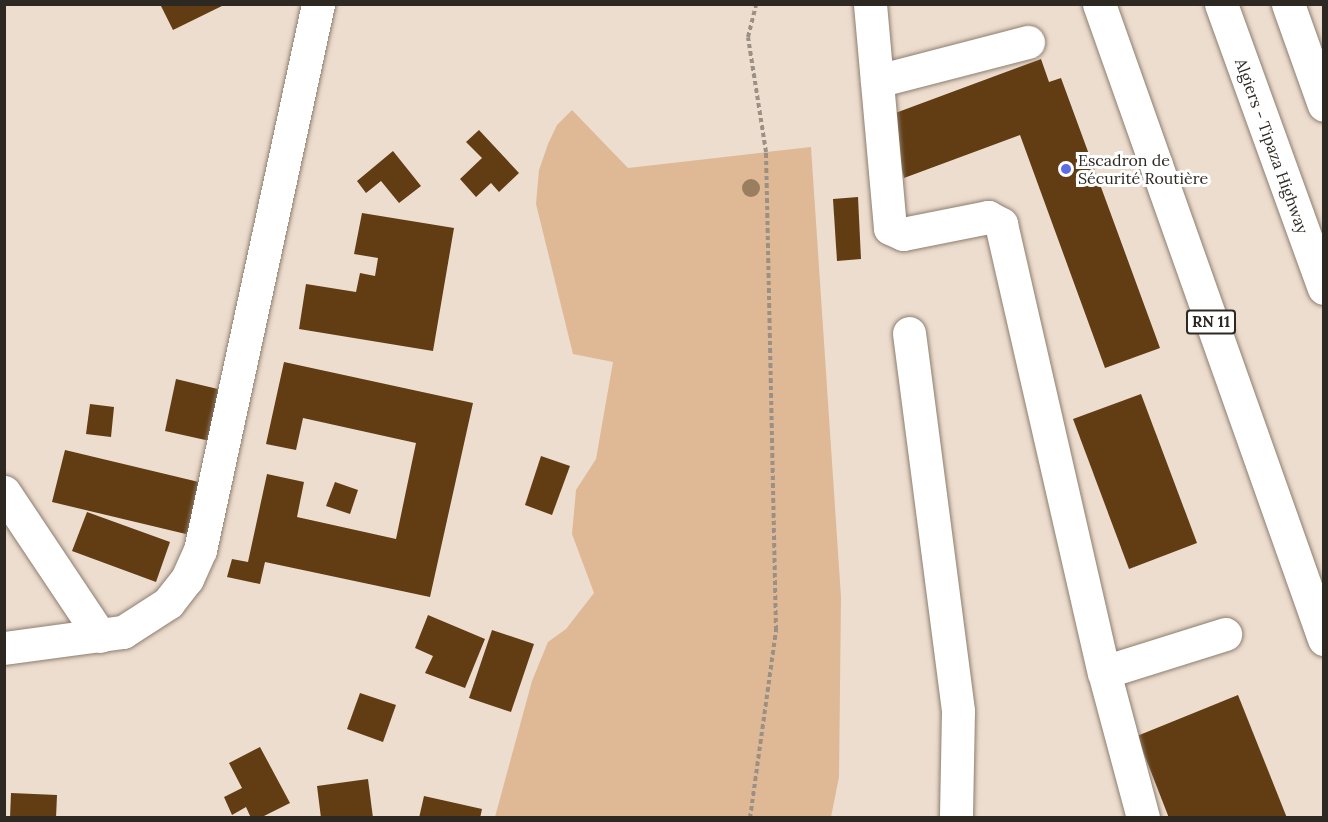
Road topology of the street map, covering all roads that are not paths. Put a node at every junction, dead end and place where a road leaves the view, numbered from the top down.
1 (318, 4) edge
2 (870, 4) edge
3 (1099, 4) edge
4 (1221, 4) edge
5 (1288, 4) edge
6 (1028, 42) dead end
7 (877, 81) junction
8 (1323, 105) edge
9 (1323, 288) edge
10 (909, 333) dead end
11 (4, 492) edge
12 (1225, 634) dead end
13 (100, 636) junction
14 (1323, 639) edge
15 (4, 648) edge
16 (1104, 672) junction
17 (956, 818) edge
18 (1143, 818) edge

1 - 13 main road
2 - 7 main road
3 - 14 main road, RN 11
4 - 9 main road, Algiers - Tipaza Highway
5 - 8 main road
6 - 7 main road
7 - 16 main road
10 - 17 main road
11 - 13 main road
12 - 16 main road
13 - 15 main road
16 - 18 main road

